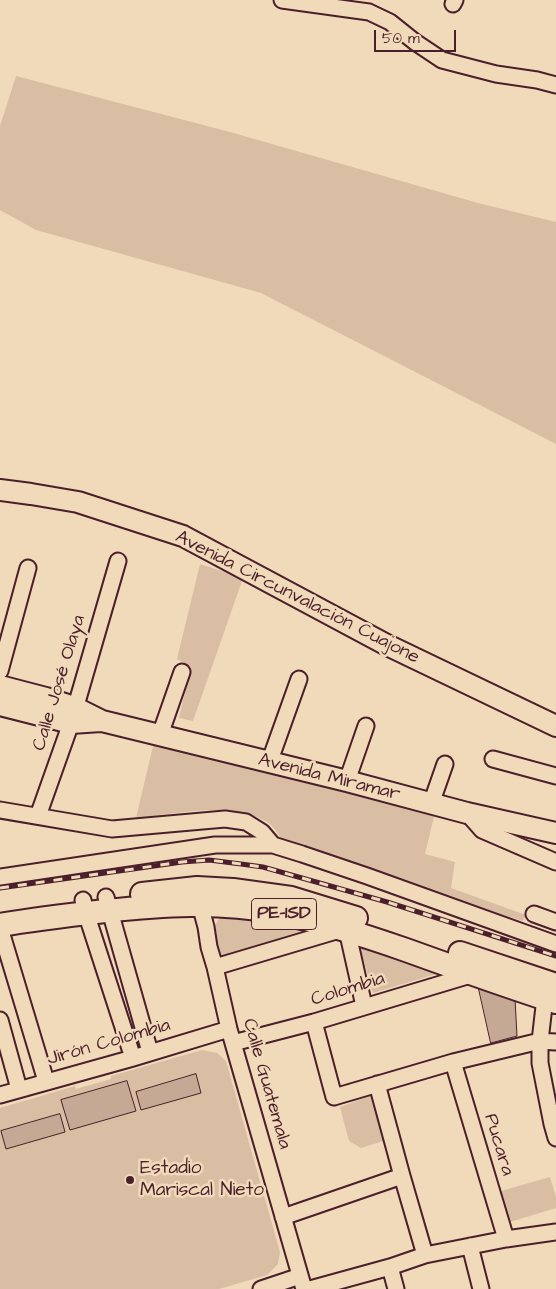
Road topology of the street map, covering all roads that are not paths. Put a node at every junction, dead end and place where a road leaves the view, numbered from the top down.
1 (282, 0) edge
2 (556, 85) edge
3 (0, 490) edge
4 (118, 561) dead end
5 (28, 568) dead end
6 (0, 670) edge
7 (182, 672) dead end
8 (299, 679) dead end
9 (0, 686) edge
10 (0, 705) edge
11 (72, 715) junction
12 (366, 726) dead end
13 (556, 726) edge
14 (160, 735) junction
15 (493, 759) dead end
16 (270, 763) junction
17 (445, 764) dead end
18 (556, 776) edge
19 (347, 781) junction
20 (431, 804) junction
21 (0, 810) edge
22 (467, 813) junction
23 (38, 816) junction
24 (556, 833) edge
25 (273, 845) junction
26 (556, 862) edge
27 (0, 877) edge
28 (198, 896) junction
29 (108, 904) junction
30 (85, 907) junction
31 (0, 912) edge
32 (534, 914) dead end
33 (556, 922) edge
34 (0, 927) edge
35 (346, 929) junction
36 (556, 944) edge
37 (215, 967) junction
38 (474, 974) junction
39 (551, 992) edge
40 (364, 1006) junction
41 (0, 1020) edge
42 (314, 1022) junction
43 (231, 1036) junction
44 (540, 1041) junction
45 (556, 1042) edge
46 (150, 1052) junction
47 (133, 1058) junction
48 (453, 1062) junction
49 (46, 1081) junction
50 (377, 1084) junction
51 (19, 1089) junction
52 (0, 1095) edge
53 (555, 1129) edge
54 (402, 1176) junction
55 (283, 1217) junction
56 (556, 1232) edge
57 (506, 1239) junction
58 (470, 1246) junction
59 (425, 1256) junction
60 (390, 1267) junction
61 (302, 1283) edge
62 (261, 1289) edge
63 (310, 1289) edge
64 (396, 1289) edge
65 (480, 1289) edge

1 - 2 street
3 - 13 main road, Avenida Circunvalación Cuajone
4 - 11 street, Calle José Olaya
5 - 6 street
7 - 14 street
8 - 16 street
9 - 11 main road, Avenida Miramar
10 - 11 main road, Avenida Miramar
11 - 14 main road, Avenida Miramar
11 - 23 street, Calle José Olaya
12 - 19 street
14 - 16 main road, Avenida Miramar
15 - 18 street
16 - 19 main road, Avenida Miramar
17 - 20 street
19 - 20 main road, Avenida Miramar
20 - 22 main road, Avenida Miramar
21 - 23 street
22 - 24 main road, Avenida Miramar
22 - 26 street
23 - 25 street
25 - 27 street
25 - 36 street
28 - 29 highway, PE-1SD
28 - 35 highway, PE-1SD
28 - 37 street, Calle Guatemala
28 - 39 highway, PE-1SD
29 - 30 highway, PE-1SD
29 - 46 street
30 - 31 highway, PE-1SD
30 - 34 highway, PE-1SD
30 - 47 street
32 - 33 street
34 - 49 street
35 - 37 street
35 - 38 highway, PE-1SD
35 - 40 street
37 - 43 street, Calle Guatemala
38 - 39 highway, PE-1SD
38 - 40 street, Colombia
39 - 44 street
40 - 42 street, Colombia
41 - 51 street
42 - 43 street, Colombia
42 - 50 street
43 - 46 street, Jirón Colombia
43 - 55 street, Calle Guatemala
44 - 45 street
44 - 48 street
44 - 53 street
46 - 47 street, Jirón Colombia
47 - 49 street, Jirón Colombia
48 - 50 street
48 - 57 street, Pucara
49 - 51 street, Jirón Colombia
50 - 54 street
51 - 52 street, Jirón Colombia
54 - 55 street
54 - 59 street
55 - 61 street, Calle Guatemala
56 - 57 street
57 - 58 street
58 - 59 street
58 - 65 street
59 - 60 street
60 - 63 street
60 - 64 street
61 - 62 street

